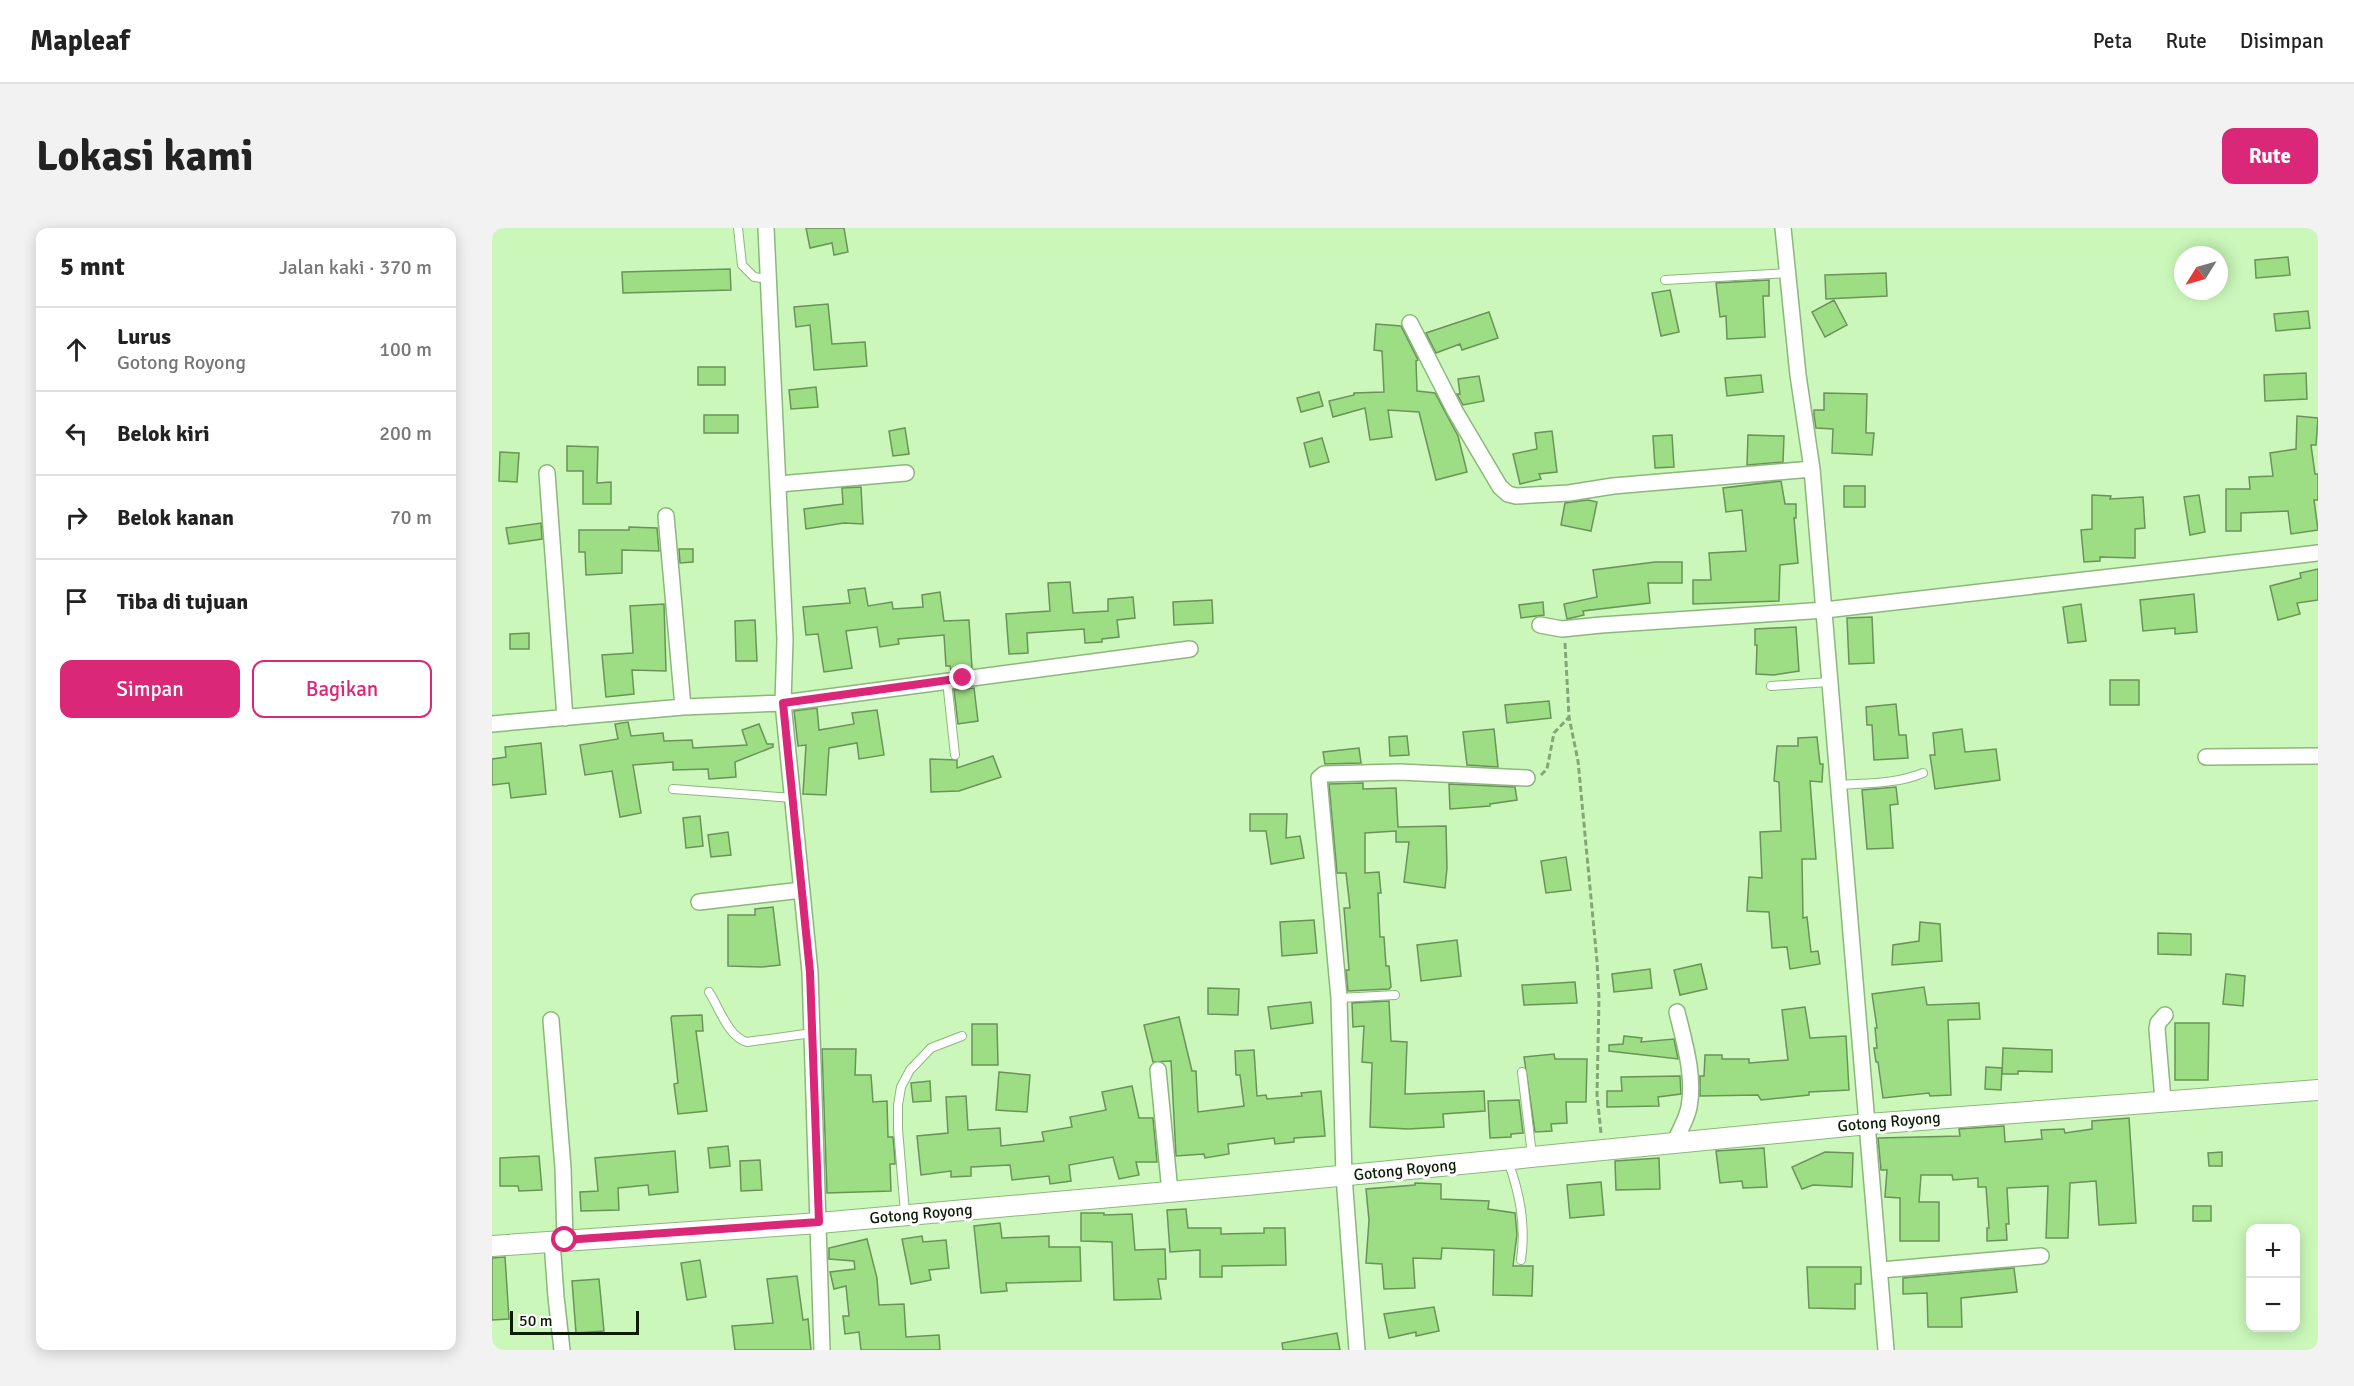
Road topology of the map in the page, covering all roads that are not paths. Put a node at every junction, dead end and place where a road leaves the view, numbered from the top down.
1 (738, 228) edge
2 (766, 228) edge
3 (1783, 228) edge
4 (1788, 273) junction
5 (768, 279) junction
6 (1665, 280) dead end
7 (1410, 323) dead end
8 (1812, 469) junction
9 (547, 472) dead end
10 (906, 473) dead end
11 (779, 484) junction
12 (666, 516) dead end
13 (2318, 553) edge
14 (1825, 610) junction
15 (1540, 625) dead end
16 (1190, 649) dead end
17 (947, 681) junction
18 (1829, 682) junction
19 (1771, 686) dead end
20 (783, 703) junction
21 (683, 707) junction
22 (566, 718) junction
23 (492, 724) edge
24 (955, 755) dead end
25 (2318, 756) edge
26 (2206, 757) dead end
27 (1923, 773) dead end
28 (1527, 778) road end
29 (1840, 786) junction
30 (673, 789) dead end
31 (793, 798) junction
32 (802, 890) junction
33 (699, 902) dead end
34 (709, 992) dead end
35 (1395, 995) dead end
36 (1339, 998) junction
37 (1677, 1012) dead end
38 (2165, 1015) dead end
39 (550, 1020) dead end
40 (812, 1033) junction
41 (962, 1036) dead end
42 (1158, 1070) dead end
43 (1522, 1072) dead end
44 (2318, 1090) edge
45 (2163, 1100) junction
46 (1868, 1124) junction
47 (1674, 1142) junction
48 (1533, 1157) junction
49 (1507, 1159) junction
50 (1344, 1176) junction
51 (1170, 1192) junction
52 (905, 1215) junction
53 (819, 1222) junction
54 (559, 1241) junction
55 (492, 1246) edge
56 (2041, 1256) dead end
57 (1521, 1260) dead end
58 (1881, 1270) junction
59 (562, 1350) edge
60 (822, 1350) edge
61 (1357, 1350) edge
62 (1886, 1350) edge

1 - 5 lane
2 - 5 street
3 - 4 street
4 - 6 lane
4 - 8 street
5 - 11 street
7 - 8 street
8 - 14 street
9 - 22 street
10 - 11 street
11 - 20 street
12 - 21 street
13 - 14 street
14 - 15 street
14 - 18 street
16 - 17 street
17 - 20 street
17 - 24 lane
18 - 19 lane
18 - 29 street
20 - 21 street
20 - 31 street
21 - 22 street
22 - 23 street
25 - 26 street
27 - 29 lane
28 - 36 street
29 - 46 street
30 - 31 lane
31 - 32 street
32 - 33 street
32 - 40 street
34 - 40 lane
35 - 36 lane
36 - 50 street
37 - 47 street
38 - 45 street
39 - 54 street
40 - 53 street
41 - 52 lane
42 - 51 street
43 - 48 lane
44 - 45 street, Gotong Royong
45 - 46 street, Gotong Royong
46 - 47 street, Gotong Royong
46 - 58 street
47 - 48 street, Gotong Royong
48 - 49 street, Gotong Royong
49 - 50 street, Gotong Royong
49 - 57 lane
50 - 51 street, Gotong Royong
50 - 61 street
51 - 52 street, Gotong Royong
52 - 53 street, Gotong Royong
53 - 54 street, Gotong Royong
53 - 60 street
54 - 55 street, Gotong Royong
54 - 59 street
56 - 58 street
58 - 62 street

